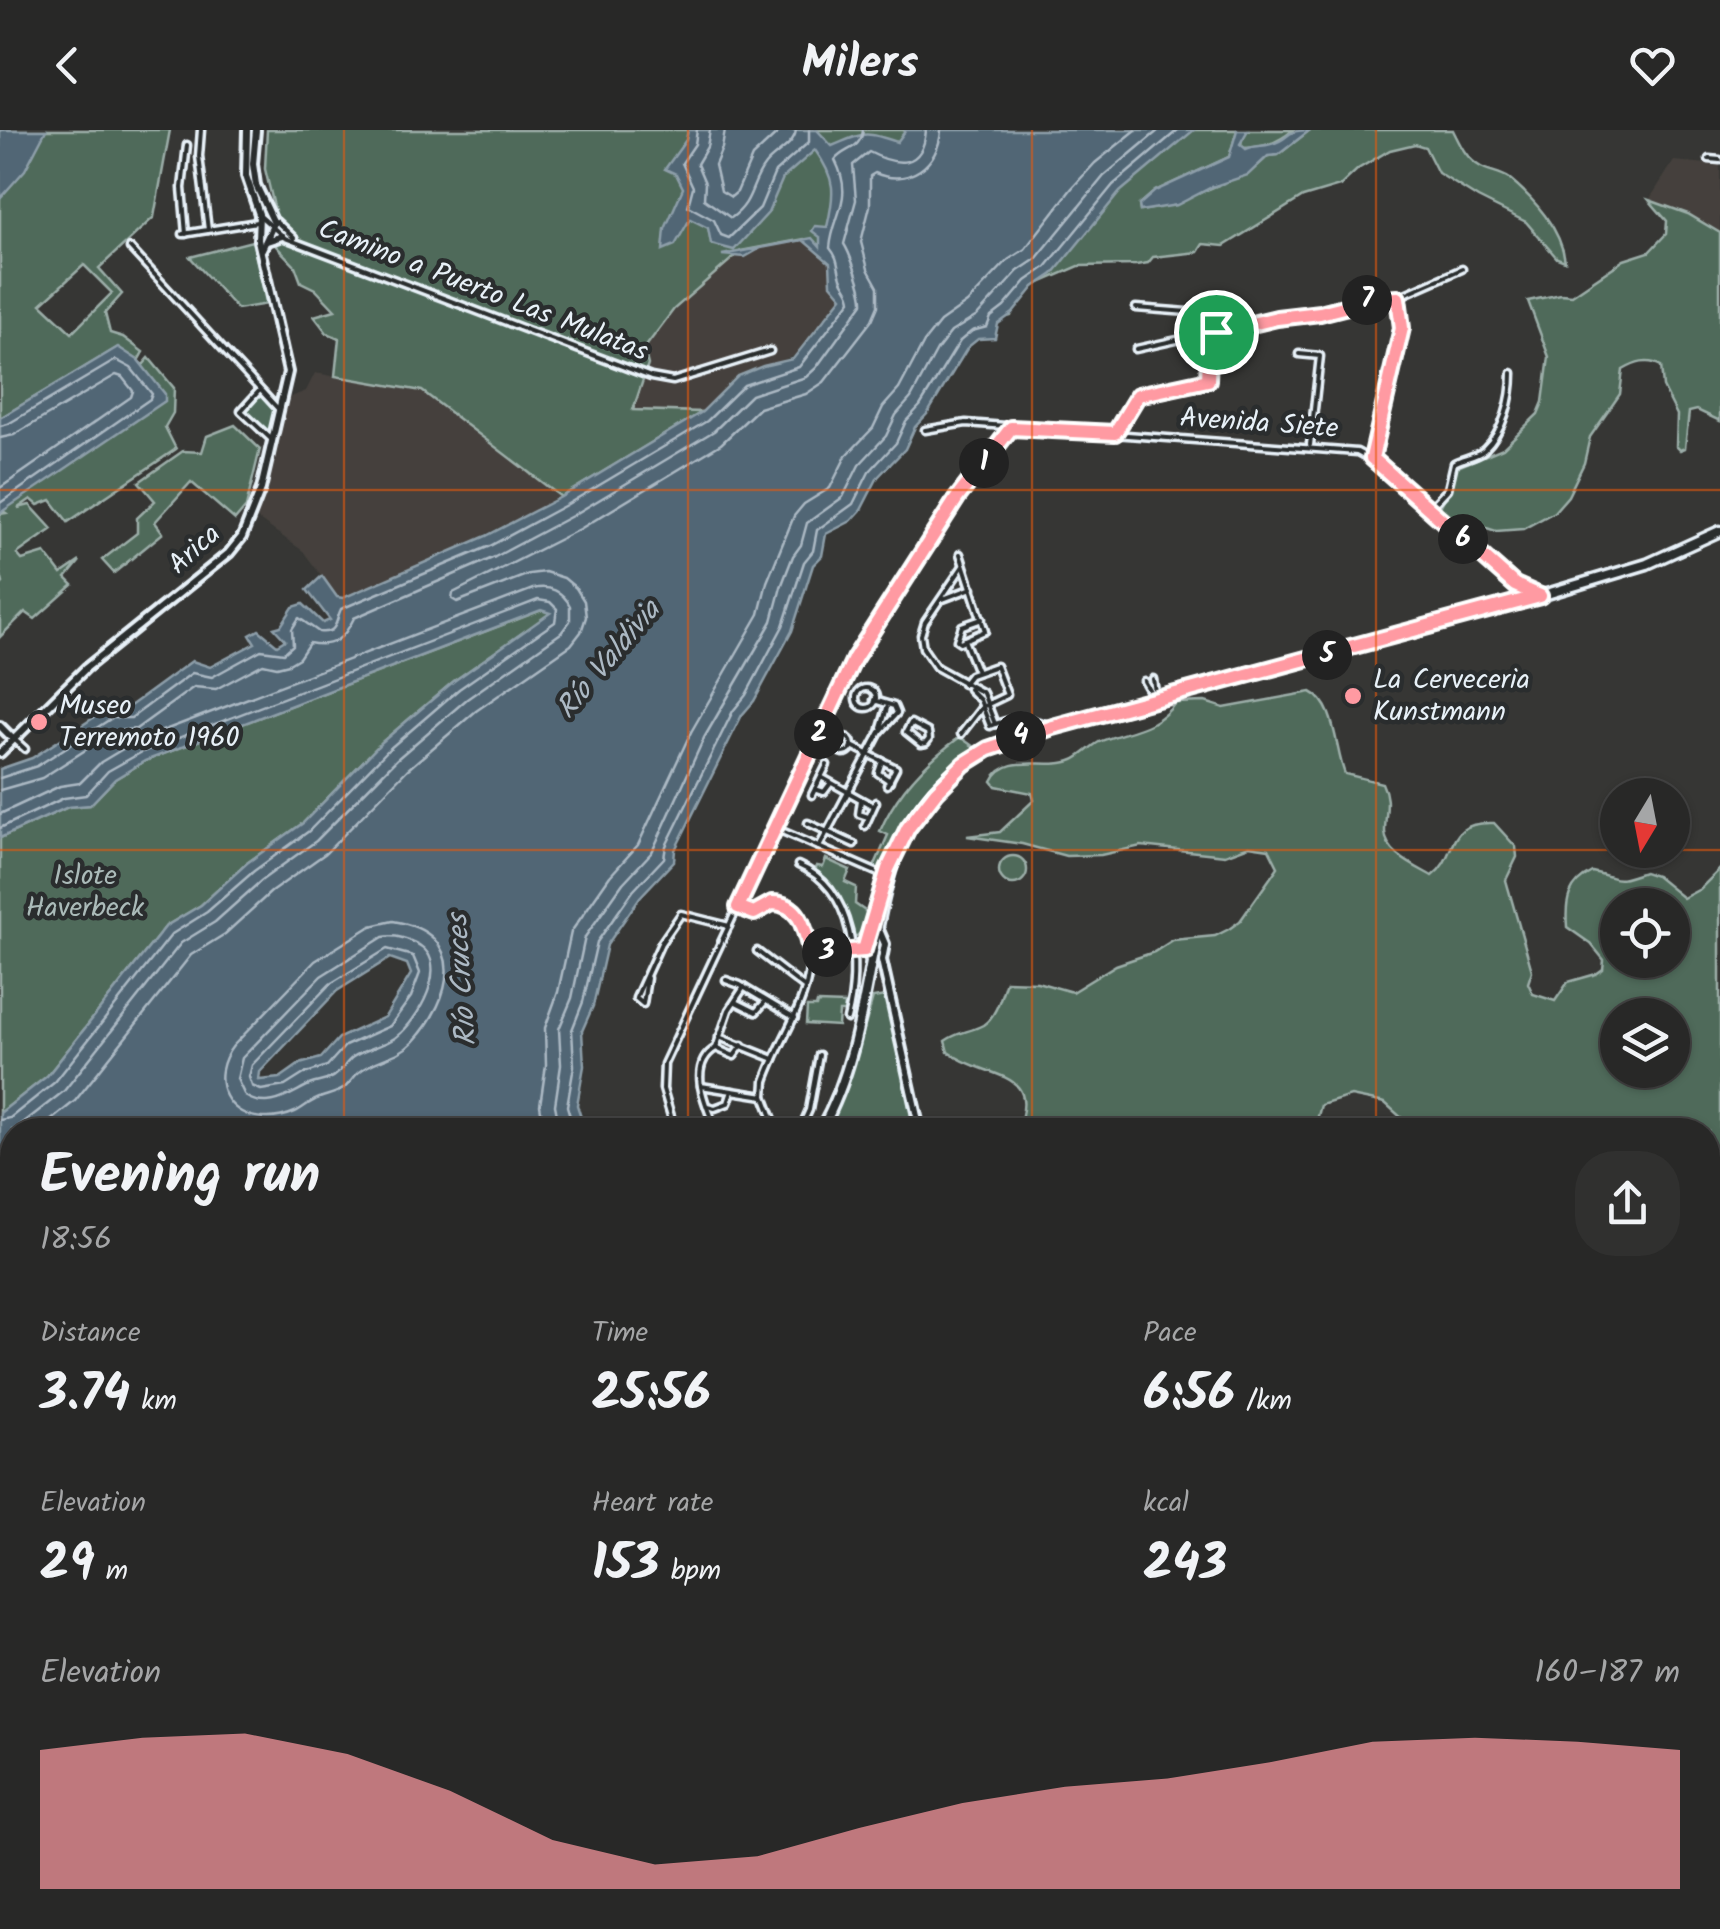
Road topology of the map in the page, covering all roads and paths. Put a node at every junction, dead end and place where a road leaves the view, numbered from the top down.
1 (200, 130) edge
2 (247, 130) edge
3 (256, 130) edge
4 (188, 145) dead end
5 (1709, 159) dead end
6 (1720, 160) edge
7 (258, 218) junction
8 (274, 219) junction
9 (272, 228) junction
10 (208, 230) junction
11 (282, 236) junction
12 (298, 241) junction
13 (130, 248) dead end
14 (262, 248) junction
15 (1462, 269) dead end
16 (1398, 298) junction
17 (1136, 308) dead end
18 (1213, 333) junction
19 (1136, 349) dead end
20 (770, 351) dead end
21 (1299, 354) dead end
22 (1512, 373) dead end
23 (260, 390) junction
24 (280, 411) junction
25 (1011, 428) junction
26 (925, 430) dead end
27 (1115, 433) junction
28 (272, 440) junction
29 (1309, 447) junction
30 (1372, 458) junction
31 (1430, 509) junction
32 (1720, 531) edge
33 (960, 554) dead end
34 (964, 566) junction
35 (1515, 585) junction
36 (972, 588) junction
37 (1540, 596) junction
38 (942, 600) junction
39 (1515, 604) junction
40 (982, 619) junction
41 (964, 640) junction
42 (977, 672) junction
43 (1153, 678) dead end
44 (1144, 681) dead end
45 (965, 685) junction
46 (1152, 690) junction
47 (1172, 696) junction
48 (874, 700) junction
49 (1156, 700) junction
50 (988, 702) junction
51 (888, 706) junction
52 (1135, 706) junction
53 (982, 707) junction
54 (989, 716) junction
55 (1022, 720) junction
56 (918, 725) joint
57 (0, 726) edge
58 (1053, 727) junction
59 (880, 732) junction
60 (961, 734) dead end
61 (1027, 734) junction
62 (13, 739) junction
63 (1005, 741) junction
64 (852, 746) dead end
65 (25, 749) dead end
66 (0, 752) edge
67 (868, 754) junction
68 (882, 761) junction
69 (827, 765) dead end
70 (821, 777) junction
71 (831, 783) junction
72 (847, 792) junction
73 (861, 800) junction
74 (868, 818) junction
75 (808, 823) dead end
76 (865, 826) dead end
77 (774, 828) junction
78 (824, 831) junction
79 (854, 844) dead end
80 (817, 846) junction
81 (898, 848) junction
82 (798, 865) dead end
83 (885, 876) junction
84 (738, 907) junction
85 (728, 926) junction
86 (874, 931) junction
87 (850, 942) junction
88 (864, 946) junction
89 (852, 950) junction
90 (758, 951) dead end
91 (810, 951) junction
92 (882, 960) junction
93 (871, 962) junction
94 (647, 978) dead end
95 (726, 980) dead end
96 (744, 987) junction
97 (806, 990) junction
98 (764, 1001) junction
99 (736, 1002) junction
100 (795, 1018) junction
101 (846, 1019) dead end
102 (719, 1037) junction
103 (743, 1044) junction
104 (716, 1048) junction
105 (819, 1055) dead end
106 (774, 1059) junction
107 (701, 1086) junction
108 (732, 1092) junction
109 (764, 1096) junction
110 (706, 1106) junction
111 (671, 1118) edge
112 (711, 1118) edge
113 (772, 1118) edge
114 (805, 1118) edge
115 (826, 1118) edge
116 (917, 1118) edge

1 - 10 street
2 - 7 main road, Arica
3 - 8 main road
4 - 10 street
5 - 6 street
7 - 9 street, Camino a Puerto Las Mulatas
7 - 10 street
7 - 14 main road, Arica
8 - 9 main road
8 - 12 street, Camino a Puerto Las Mulatas
9 - 11 street, Camino a Puerto Las Mulatas
9 - 14 main road
11 - 12 street, Camino a Puerto Las Mulatas
11 - 14 main road
12 - 20 street, Camino a Puerto Las Mulatas
13 - 23 street
14 - 24 main road, Arica
15 - 16 street
16 - 18 street
16 - 30 street
17 - 18 street
18 - 19 street
18 - 27 street
21 - 29 street
22 - 31 street
23 - 24 street
23 - 28 street
24 - 28 main road, Arica
25 - 26 street, Avenida Siete
25 - 27 street, Avenida Siete
25 - 77 street
27 - 29 street, Avenida Siete
28 - 62 main road, Arica
29 - 30 street, Avenida Siete
30 - 31 street, Avenida Siete
31 - 35 street, Avenida Siete
32 - 37 main road
33 - 34 street
34 - 36 street
34 - 38 street
35 - 37 street, Avenida Siete
35 - 39 street
36 - 38 street
36 - 40 street
37 - 39 main road
38 - 45 street
39 - 47 main road
40 - 41 street
40 - 41 street
41 - 42 street
42 - 45 street
42 - 50 street
43 - 46 street
44 - 46 street
45 - 50 street
45 - 53 street
46 - 47 main road
46 - 49 street
46 - 52 main road
47 - 49 main road
48 - 48 street
48 - 51 street
49 - 52 main road
50 - 53 street
50 - 54 street
51 - 59 street
51 - 59 street
52 - 58 main road
53 - 54 street
53 - 60 street
54 - 55 street
55 - 58 main road
55 - 61 street
55 - 63 main road
56 - 56 street
57 - 62 main road
58 - 61 main road
59 - 67 street
61 - 63 main road
62 - 65 street
62 - 66 main road, Arica
63 - 81 main road
64 - 67 street
67 - 68 street
67 - 72 street
68 - 68 street
69 - 70 street
70 - 71 street
70 - 71 street
71 - 72 street
72 - 73 street
72 - 78 street
73 - 74 street
73 - 74 street
74 - 76 street
75 - 78 street
77 - 80 street
77 - 84 street
78 - 79 street
78 - 80 street
80 - 83 street
81 - 83 main road
81 - 86 main road
82 - 87 street
83 - 86 street
84 - 85 street
84 - 91 street
85 - 94 street
85 - 111 street
86 - 88 street
86 - 92 main road
86 - 93 main road
87 - 88 street
87 - 89 street
87 - 91 street
88 - 89 street
88 - 93 street
89 - 91 street
89 - 101 street
90 - 97 street
91 - 97 street
92 - 93 main road
92 - 116 main road
93 - 115 main road
95 - 96 street
96 - 98 street
96 - 99 street
97 - 100 street
98 - 99 street
98 - 100 street
99 - 102 street
100 - 106 street
102 - 103 street
102 - 104 street
103 - 104 street
103 - 106 street
104 - 107 street
105 - 114 street
106 - 109 street
107 - 108 street
107 - 110 street
108 - 109 street
108 - 110 street
109 - 113 street
110 - 112 street

